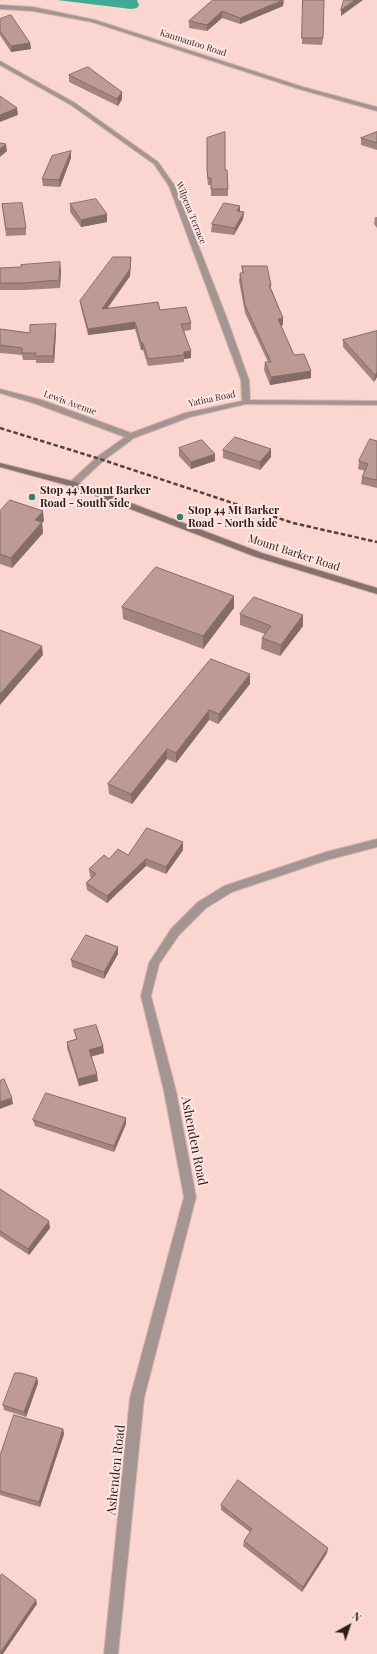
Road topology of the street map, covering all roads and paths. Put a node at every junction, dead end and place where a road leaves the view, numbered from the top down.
1 (0, 7) edge
2 (0, 63) edge
3 (377, 109) edge
4 (0, 391) edge
5 (246, 402) junction
6 (377, 403) edge
7 (131, 436) junction
8 (0, 465) edge
9 (73, 484) junction
10 (377, 591) edge
11 (377, 843) edge
12 (111, 1654) edge

1 - 3 street, Kanmantoo Road
2 - 5 street, Wilpena Terrace
4 - 7 street, Lewis Avenue
5 - 6 street, Yatina Road
5 - 7 street, Yatina Road
7 - 9 street, Yatina Road
8 - 9 main road, Mount Barker Road
9 - 10 main road, Mount Barker Road
11 - 12 street, Ashenden Road

